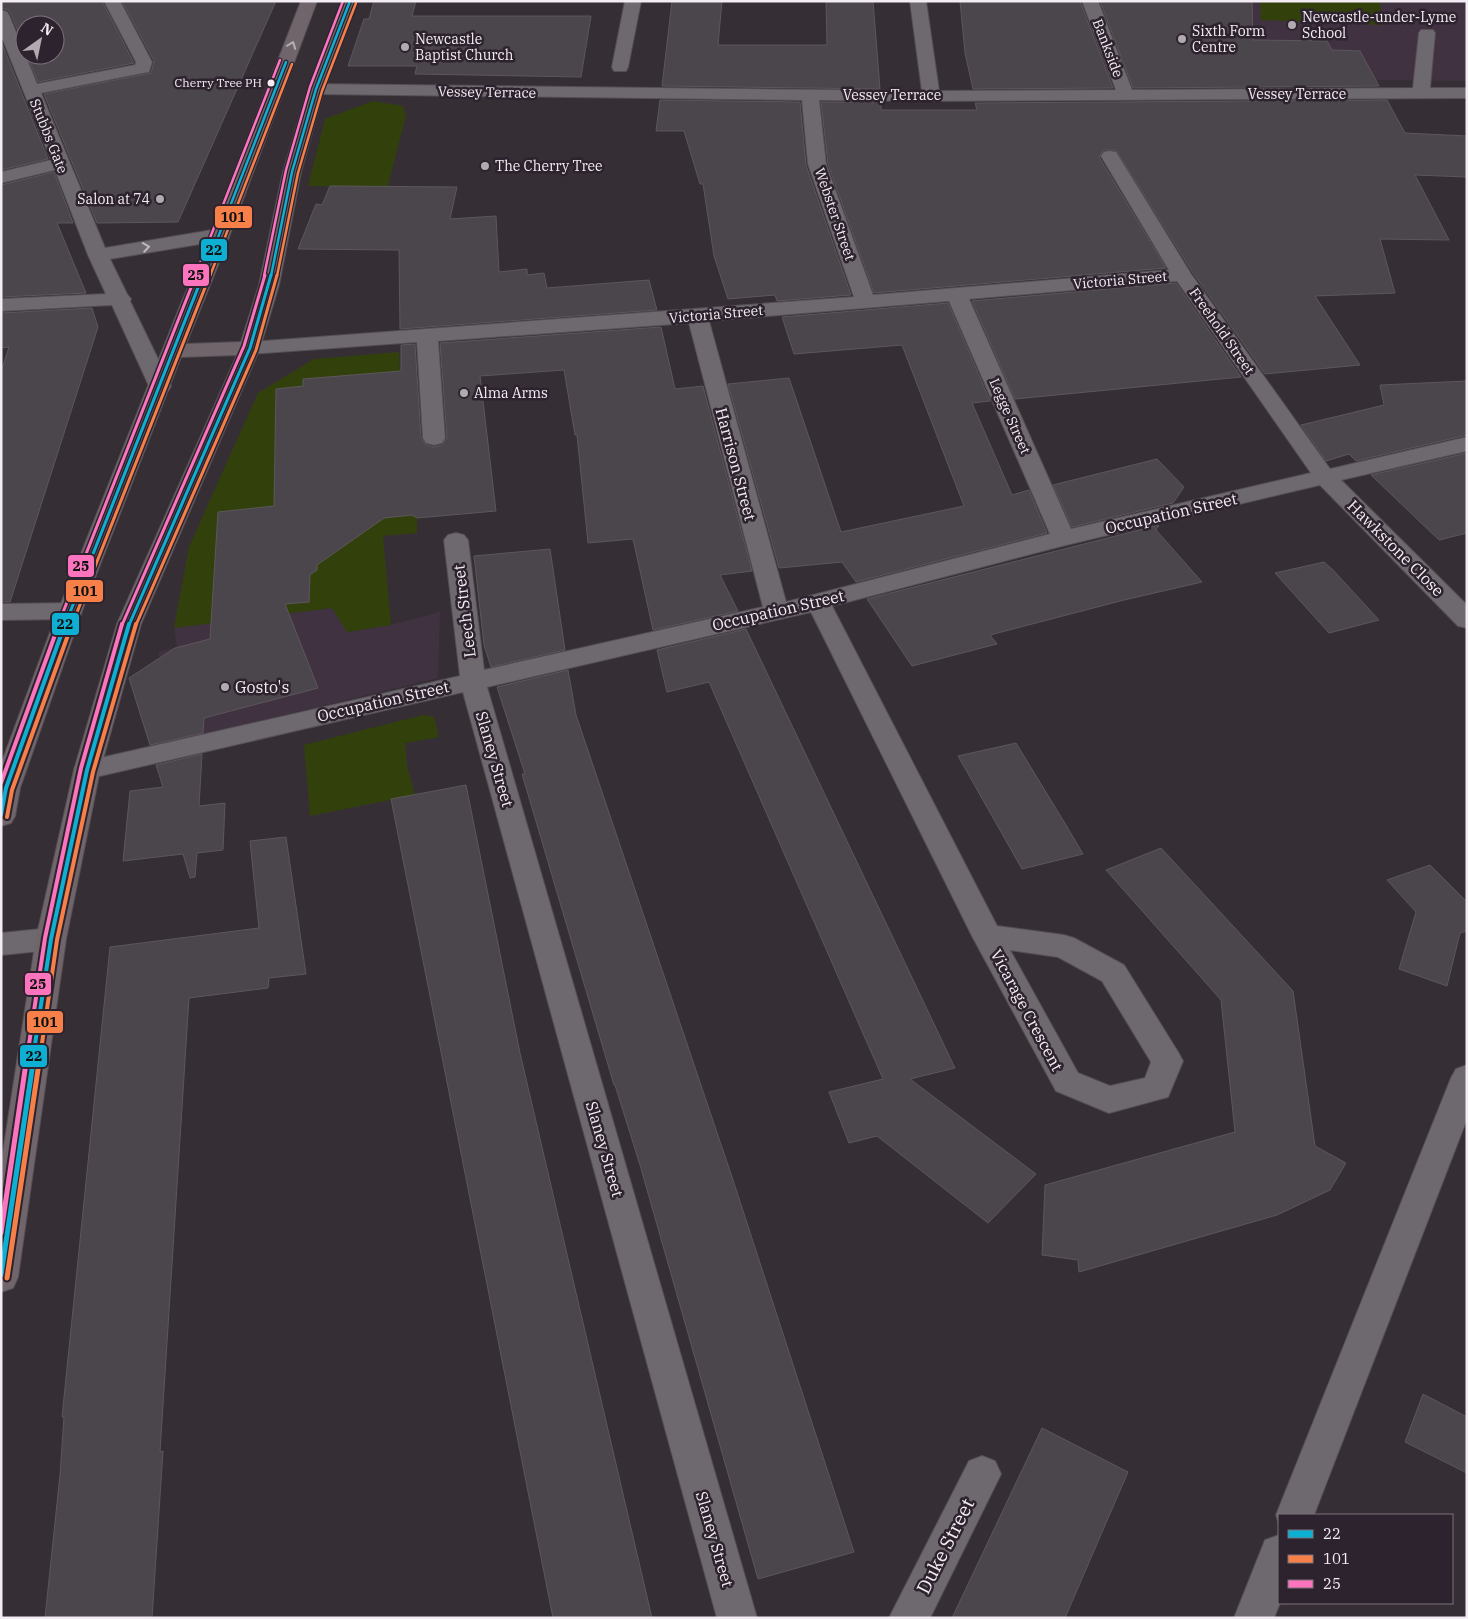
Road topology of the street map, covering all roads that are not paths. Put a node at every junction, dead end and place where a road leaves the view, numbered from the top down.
1 (112, 1) edge
2 (309, 1) edge
3 (350, 1) edge
4 (633, 1) edge
5 (918, 1) edge
6 (1090, 1) edge
7 (2, 18) edge
8 (1427, 32) dead end
9 (620, 67) dead end
10 (316, 89) junction
11 (31, 90) junction
12 (1467, 92) edge
13 (1421, 93) junction
14 (810, 95) junction
15 (1126, 95) junction
16 (931, 96) junction
17 (1110, 156) dead end
18 (60, 163) junction
19 (1, 178) edge
20 (218, 236) junction
21 (98, 255) junction
22 (1182, 275) junction
23 (956, 293) junction
24 (120, 299) junction
25 (866, 302) junction
26 (1, 305) edge
27 (697, 316) junction
28 (427, 336) junction
29 (250, 348) junction
30 (173, 351) junction
31 (160, 386) junction
32 (434, 438) dead end
33 (1467, 444) edge
34 (1324, 476) junction
35 (1063, 538) junction
36 (456, 540) dead end
37 (818, 602) junction
38 (70, 611) junction
39 (1, 612) edge
40 (776, 612) junction
41 (1467, 620) edge
42 (473, 681) junction
43 (87, 770) junction
44 (1, 816) edge
45 (987, 936) junction
46 (51, 939) junction
47 (1, 944) edge
48 (1467, 1078) edge
49 (1, 1277) edge
50 (982, 1474) dead end
51 (1295, 1514) edge
52 (1278, 1557) edge
53 (737, 1618) edge
54 (909, 1618) edge
55 (1254, 1618) edge

1 - 11 street
20 -> 2 highway
3 - 10 highway
4 - 9 street
5 - 16 street
6 - 15 street, Bankside
7 - 11 street, Stubbs Gate
8 - 13 street
10 - 14 street, Vessey Terrace
10 - 29 highway
11 - 18 street, Stubbs Gate
12 - 13 street, Vessey Terrace
13 - 15 street, Vessey Terrace
14 - 16 street, Vessey Terrace
14 - 25 street, Webster Street
15 - 16 street, Vessey Terrace
17 - 22 street, Freehold Street
18 - 19 street
18 - 21 street, Stubbs Gate
21 -> 20 street
20 - 30 highway
21 - 24 street, Stubbs Gate
22 - 23 street, Victoria Street
22 - 34 street, Freehold Street
23 - 25 street, Victoria Street
23 - 35 street, Legge Street
24 - 26 street
24 - 31 street, Stubbs Gate
25 - 27 street, Victoria Street
27 - 28 street, Victoria Street
27 - 40 street, Harrison Street
28 - 29 street, Victoria Street
28 - 32 street
29 - 30 highway
29 - 43 highway
30 - 31 highway
31 - 38 highway
33 - 34 street, Occupation Street
34 - 35 street, Occupation Street
34 - 41 street, Hawkstone Close
35 - 37 street, Occupation Street
36 - 42 street, Leech Street
37 - 40 street, Occupation Street
37 - 45 street, Vicarage Crescent
38 - 39 street
38 - 44 highway
40 - 42 street, Occupation Street
42 - 43 street, Occupation Street
42 - 53 street, Slaney Street
43 - 46 highway
45 - 45 street, Vicarage Crescent
46 - 47 street
46 - 49 highway
48 - 51 street
50 - 54 street, Duke Street
52 - 55 street

